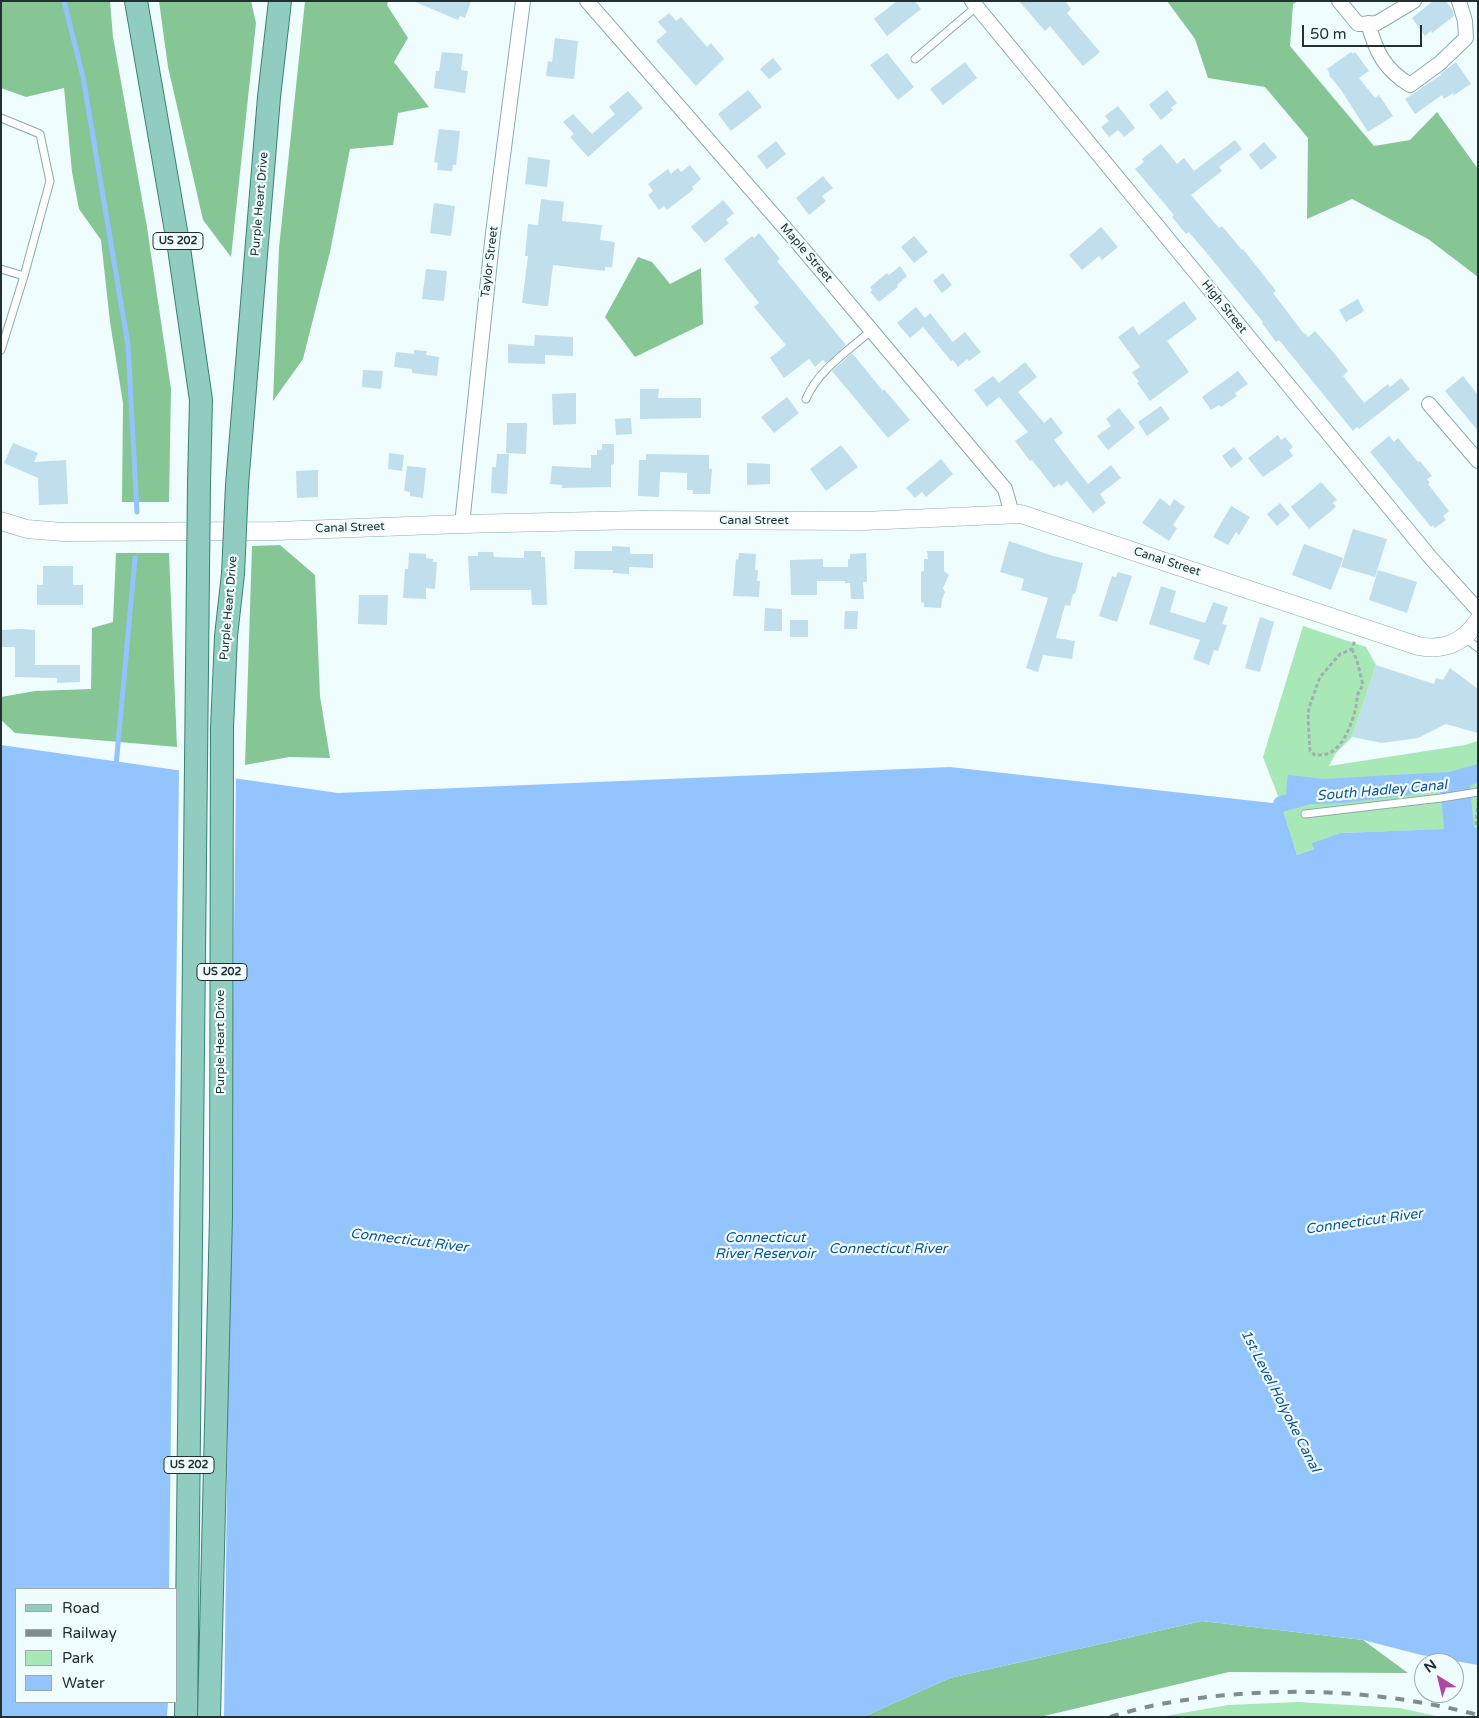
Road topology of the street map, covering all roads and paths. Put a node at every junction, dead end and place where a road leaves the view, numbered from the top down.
1 (136, 1) edge
2 (280, 1) edge
3 (524, 1) edge
4 (587, 1) edge
5 (1339, 1) edge
6 (1414, 1) edge
7 (1459, 1) edge
8 (974, 4) edge
9 (1368, 23) junction
10 (915, 59) dead end
11 (1, 118) edge
12 (1, 270) edge
13 (24, 276) junction
14 (872, 330) junction
15 (1, 350) edge
16 (806, 399) dead end
17 (1429, 404) dead end
18 (1478, 461) edge
19 (1012, 514) junction
20 (1, 521) edge
21 (462, 524) junction
22 (1478, 610) edge
23 (1478, 621) edge
24 (1464, 637) junction
25 (1355, 640) dead end
26 (1478, 648) edge
27 (1352, 649) junction
28 (1474, 793) edge
29 (1478, 800) edge
30 (1305, 814) dead end
31 (1476, 825) dead end
32 (186, 1717) edge
33 (209, 1717) edge

1 - 32 main road, US 202, bridge
2 - 33 main road, Purple Heart Drive / US 202, bridge
3 - 21 street, Taylor Street
4 - 14 street, Maple Street
5 - 9 street
6 - 9 street
7 - 9 street
8 - 10 lane
8 - 22 street, High Street
11 - 13 lane
12 - 13 lane
13 - 15 lane
14 - 16 lane
14 - 19 street, Maple Street
17 - 18 street
19 - 21 street, Canal Street
19 - 24 street, Canal Street
20 - 21 street, Canal Street
23 - 24 street, Canal Street
24 - 26 lane
25 - 27 path
27 - 27 path
28 - 30 lane
29 - 31 path

